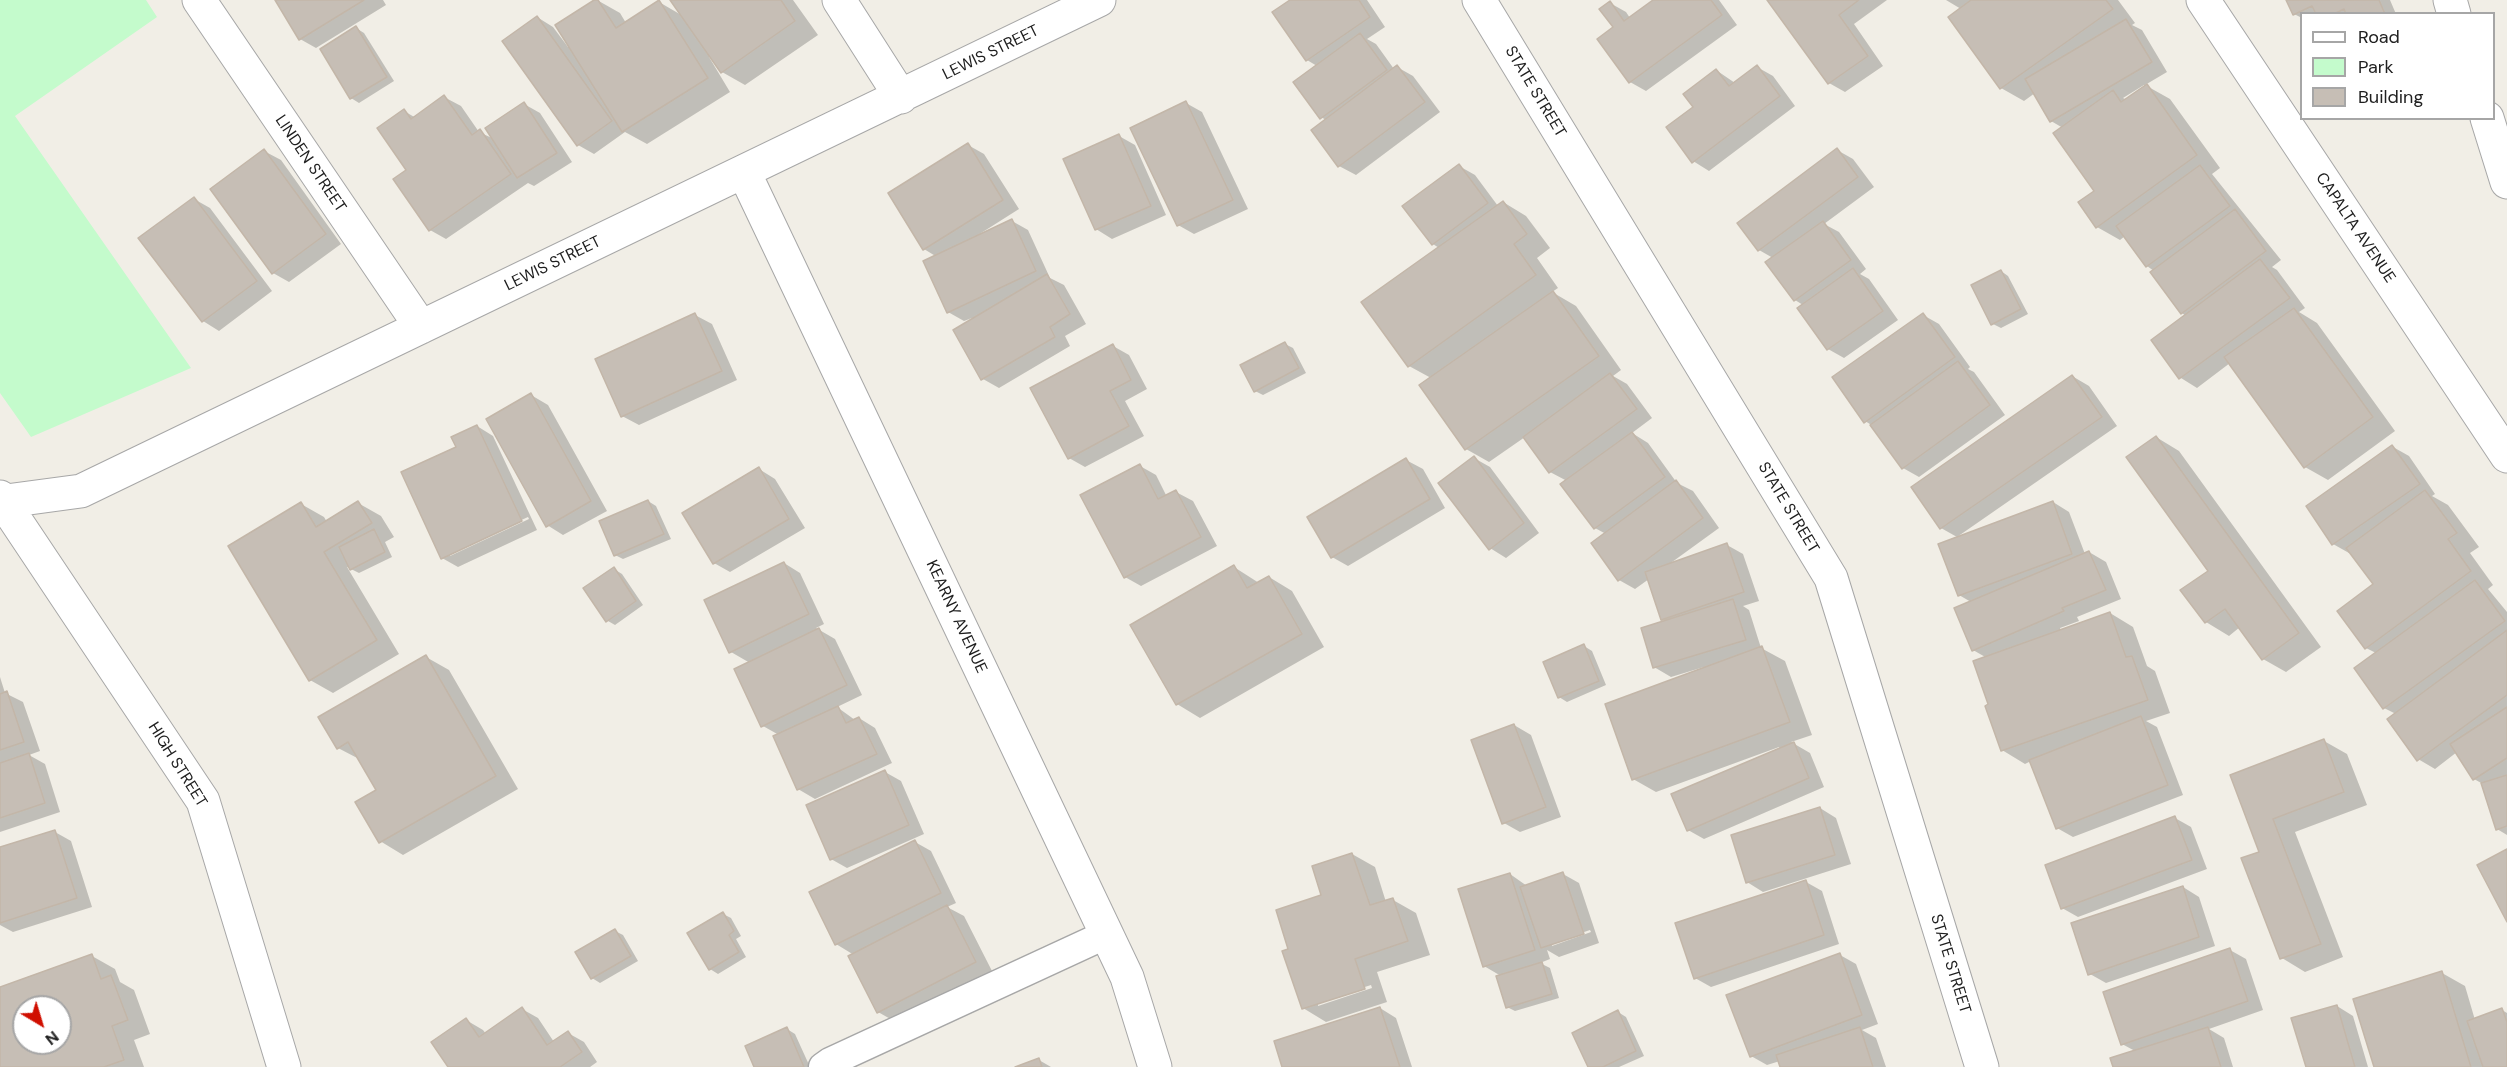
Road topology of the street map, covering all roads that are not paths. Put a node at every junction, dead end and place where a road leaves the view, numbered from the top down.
1 (199, 0) edge
2 (839, 0) edge
3 (1098, 0) edge
4 (1479, 0) edge
5 (2203, 0) edge
6 (901, 97) junction
7 (2488, 120) edge
8 (744, 172) junction
9 (2507, 182) edge
10 (421, 327) junction
11 (2507, 456) edge
12 (1, 500) edge
13 (1107, 934) junction
14 (284, 1067) edge
15 (824, 1067) edge
16 (1155, 1067) edge
17 (1982, 1067) edge

1 - 10 street, LINDEN STREET
2 - 6 street
3 - 6 street, LEWIS STREET
4 - 17 street, STATE STREET
5 - 11 street, CAPALTA AVENUE
6 - 8 street, LEWIS STREET
7 - 9 street
8 - 10 street, LEWIS STREET
8 - 13 street, KEARNY AVENUE
10 - 12 street, LEWIS STREET
12 - 14 street, HIGH STREET
13 - 15 lane
13 - 16 street, KEARNY AVENUE

